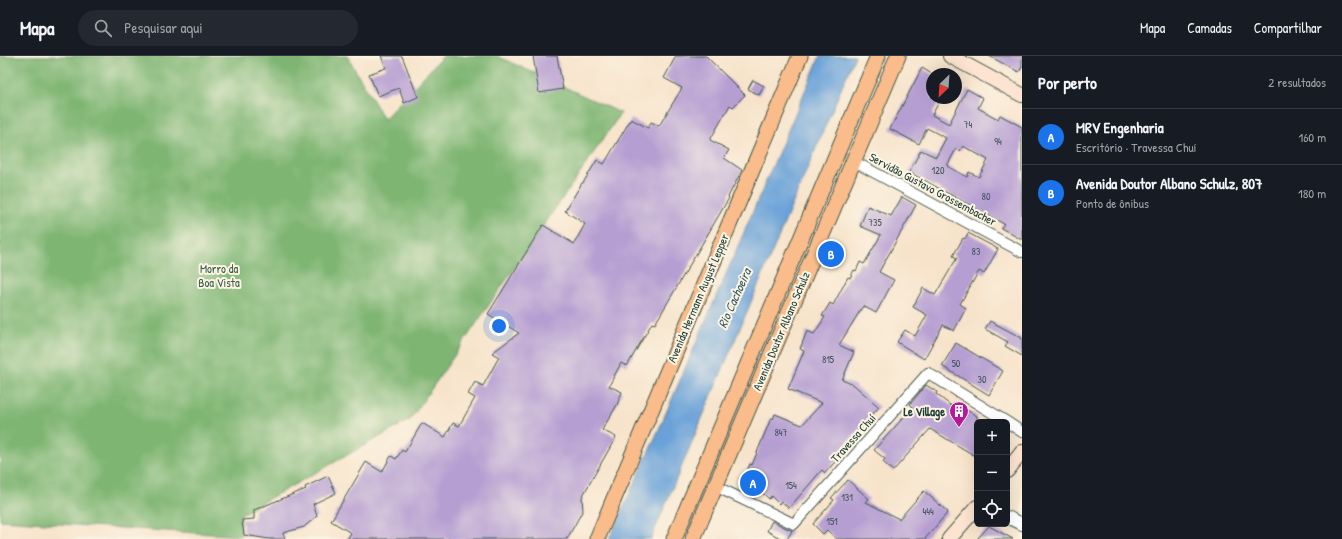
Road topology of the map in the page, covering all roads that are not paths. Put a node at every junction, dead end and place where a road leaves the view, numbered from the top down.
1 (800, 56) edge
2 (878, 56) edge
3 (898, 56) edge
4 (950, 56) edge
5 (1022, 95) edge
6 (853, 161) junction
7 (1022, 252) edge
8 (1002, 419) edge
9 (1010, 424) edge
10 (1022, 432) edge
11 (1022, 452) edge
12 (1010, 467) edge
13 (715, 486) junction
14 (972, 517) edge
15 (1010, 517) edge
16 (1022, 524) edge
17 (597, 539) edge
18 (674, 539) edge
19 (693, 539) edge
20 (948, 539) edge

1 - 17 main road, Avenida Hermann August Lepper
2 - 18 main road, Avenida Doutor Albano Schulz
3 - 6 main road, Avenida Doutor Albano Schulz
4 - 5 main road
6 - 7 street, Servidão Gustavo Grossembacher
6 - 13 main road, Avenida Doutor Albano Schulz
8 - 13 street, Travessa Chuí
9 - 10 street, Travessa Chuí
11 - 12 main road
13 - 19 main road, Avenida Doutor Albano Schulz
14 - 20 main road
15 - 16 street

